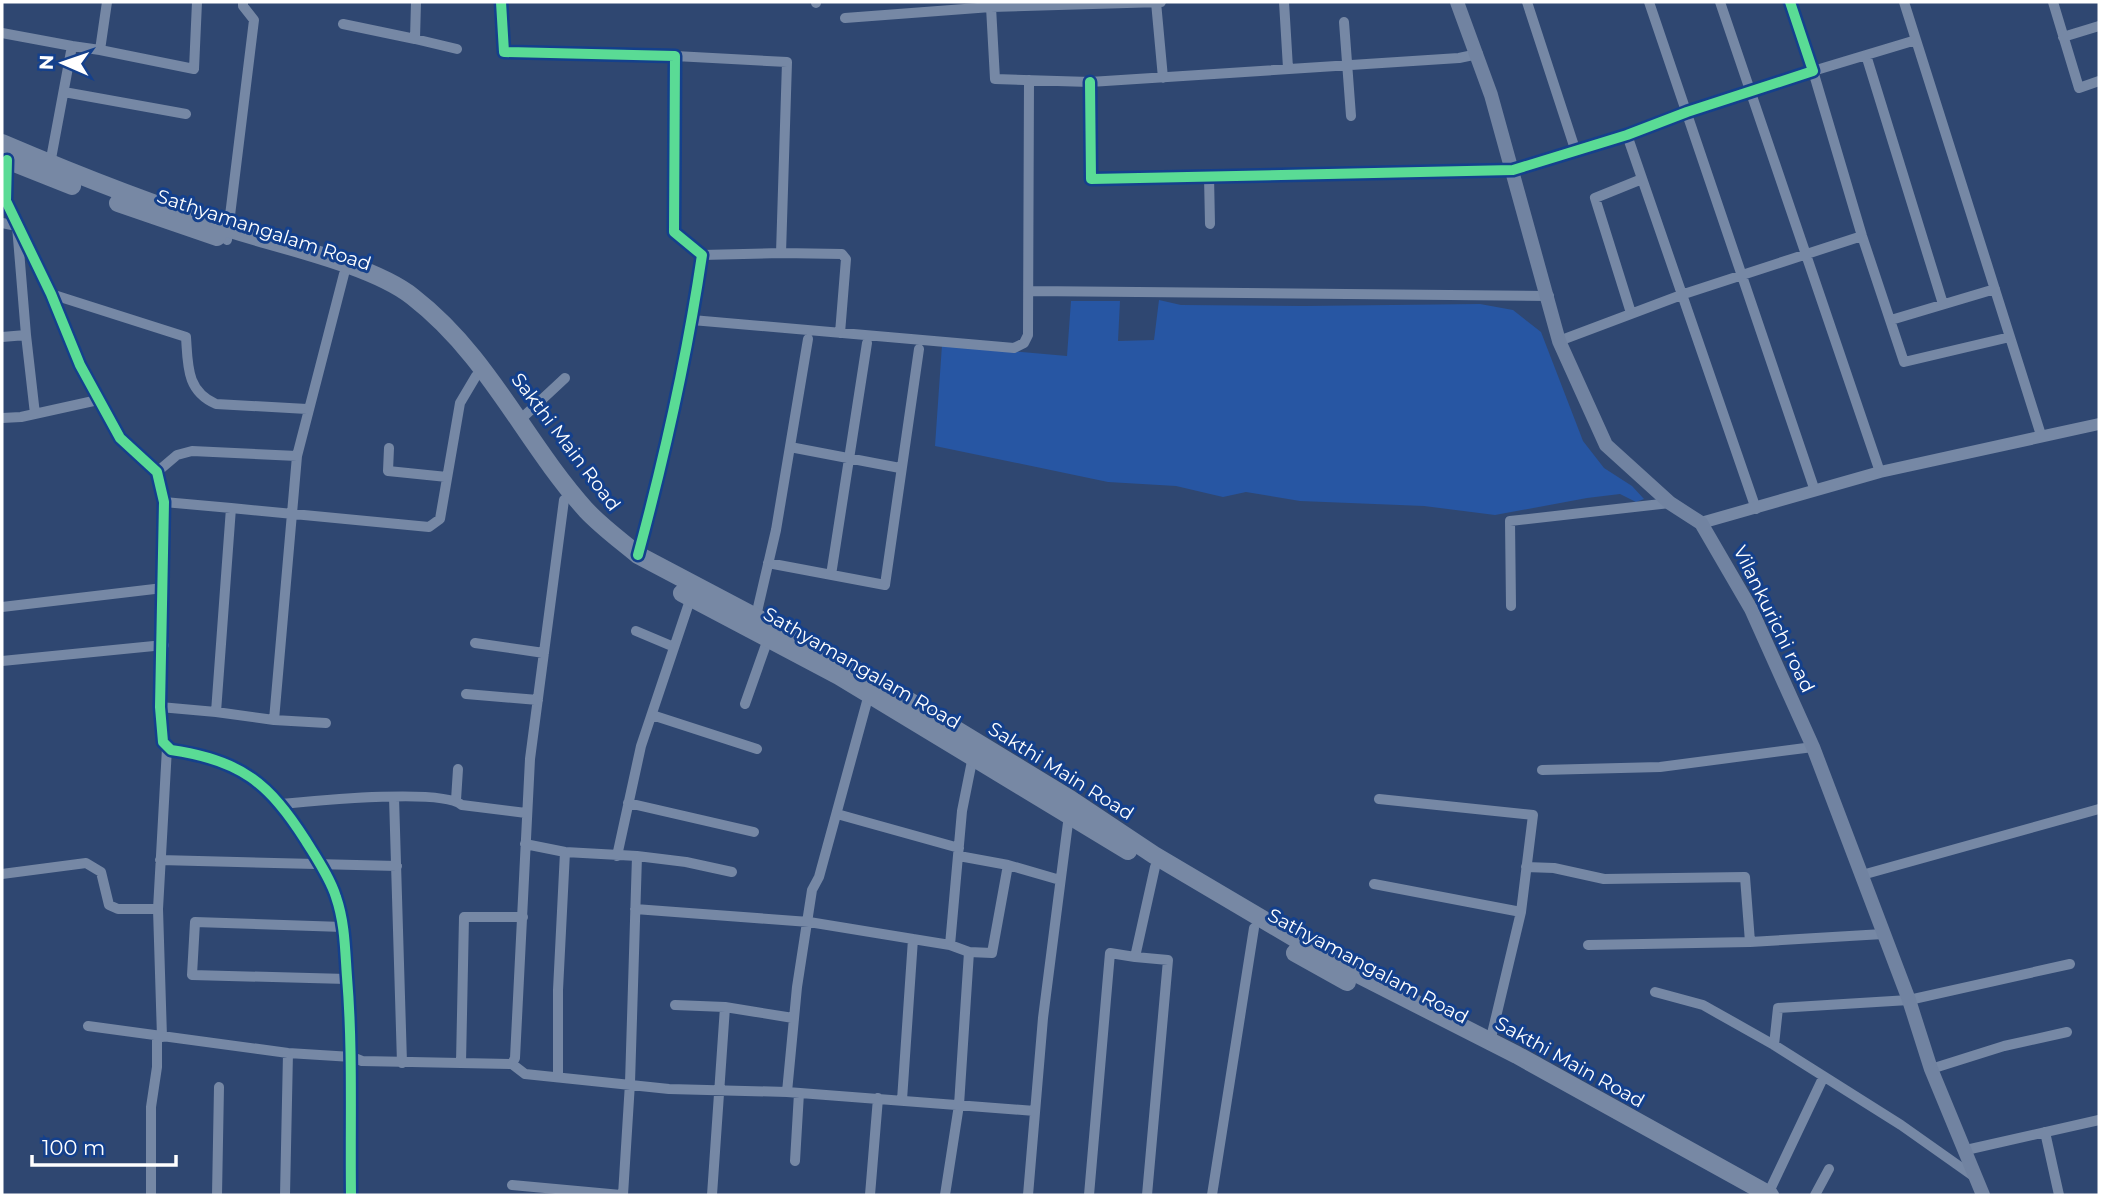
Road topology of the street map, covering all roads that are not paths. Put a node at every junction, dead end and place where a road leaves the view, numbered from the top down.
1 (107, 2) edge
2 (197, 2) edge
3 (243, 2) edge
4 (416, 2) edge
5 (501, 2) edge
6 (1156, 2) edge
7 (1161, 2) edge
8 (1284, 2) edge
9 (1457, 2) edge
10 (1527, 2) edge
11 (1649, 2) edge
12 (1720, 2) edge
13 (1790, 2) edge
14 (1904, 2) edge
15 (2053, 2) edge
16 (991, 7) junction
17 (845, 19) dead end
18 (1344, 23) dead end
19 (343, 24) dead end
20 (2099, 26) edge
21 (2, 33) edge
22 (2063, 37) junction
23 (415, 39) junction
24 (1916, 40) junction
25 (72, 46) junction
26 (457, 49) dead end
27 (100, 50) junction
28 (1478, 54) junction
29 (1866, 55) junction
30 (675, 56) junction
31 (1347, 64) junction
32 (1288, 68) junction
33 (1814, 71) junction
34 (1163, 78) junction
35 (1029, 80) junction
36 (2099, 81) edge
37 (1090, 82) junction
38 (64, 92) junction
39 (1748, 92) junction
40 (1687, 112) junction
41 (186, 114) dead end
42 (1351, 116) dead end
43 (1627, 135) junction
44 (1576, 152) junction
45 (3, 154) edge
46 (50, 164) junction
47 (1513, 170) junction
48 (1209, 176) junction
49 (1642, 179) junction
50 (2, 223) edge
51 (1210, 224) dead end
52 (17, 226) junction
53 (228, 234) junction
54 (1862, 236) junction
55 (781, 253) junction
56 (702, 255) junction
57 (1804, 256) junction
58 (344, 274) junction
59 (1742, 275) junction
60 (1995, 289) junction
61 (1030, 291) junction
62 (1684, 293) junction
63 (51, 294) junction
64 (1549, 296) junction
65 (1943, 304) junction
66 (1631, 313) junction
67 (692, 320) junction
68 (1891, 320) junction
69 (840, 333) junction
70 (26, 335) junction
71 (2, 337) edge
72 (2010, 337) junction
73 (808, 340) dead end
74 (1559, 341) junction
75 (867, 343) dead end
76 (919, 349) dead end
77 (476, 376) junction
78 (565, 378) dead end
79 (98, 400) junction
80 (307, 409) junction
81 (35, 414) junction
82 (2, 418) edge
83 (521, 419) junction
84 (2099, 424) edge
85 (2041, 435) junction
86 (790, 447) junction
87 (389, 448) dead end
88 (297, 456) junction
89 (849, 458) junction
90 (900, 468) junction
91 (157, 472) junction
92 (1880, 472) junction
93 (447, 477) junction
94 (1815, 491) junction
95 (565, 500) junction
96 (164, 502) junction
97 (1670, 503) junction
98 (231, 508) junction
99 (1756, 509) junction
100 (291, 513) junction
101 (1700, 523) junction
102 (638, 555) junction
103 (768, 563) junction
104 (831, 575) junction
105 (163, 588) junction
106 (691, 597) junction
107 (1511, 606) dead end
108 (2, 607) edge
109 (755, 616) junction
110 (636, 631) dead end
111 (769, 636) junction
112 (475, 643) dead end
113 (164, 645) junction
114 (674, 647) junction
115 (544, 653) junction
116 (2, 662) edge
117 (861, 683) junction
118 (466, 694) dead end
119 (538, 700) junction
120 (745, 704) dead end
121 (160, 707) junction
122 (216, 712) junction
123 (652, 715) junction
124 (274, 720) junction
125 (326, 723) dead end
126 (1813, 747) junction
127 (167, 748) junction
128 (757, 749) dead end
129 (973, 756) junction
130 (458, 769) dead end
131 (1542, 770) dead end
132 (394, 797) junction
133 (1379, 799) dead end
134 (456, 800) junction
135 (628, 803) junction
136 (282, 804) junction
137 (2099, 809) edge
138 (526, 813) junction
139 (837, 814) junction
140 (1069, 815) junction
141 (754, 832) dead end
142 (524, 844) junction
143 (565, 852) junction
144 (959, 852) junction
145 (617, 856) junction
146 (637, 856) junction
147 (160, 860) junction
148 (320, 864) junction
149 (1008, 865) junction
150 (397, 866) junction
151 (1155, 867) junction
152 (1526, 867) junction
153 (732, 872) dead end
154 (2, 874) edge
155 (1862, 875) junction
156 (1060, 880) junction
157 (1374, 884) dead end
158 (158, 909) junction
159 (635, 909) junction
160 (1521, 912) junction
161 (523, 918) junction
162 (809, 922) junction
163 (343, 927) junction
164 (1254, 928) junction
165 (1883, 934) junction
166 (913, 939) junction
167 (1751, 943) junction
168 (1588, 945) dead end
169 (950, 946) junction
170 (969, 952) junction
171 (1135, 957) junction
172 (2070, 964) dead end
173 (347, 979) junction
174 (1655, 992) dead end
175 (1909, 1000) junction
176 (676, 1005) dead end
177 (725, 1007) junction
178 (793, 1018) junction
179 (88, 1026) dead end
180 (2067, 1031) dead end
181 (159, 1037) junction
182 (1490, 1042) junction
183 (1774, 1045) junction
184 (288, 1053) junction
185 (352, 1057) junction
186 (401, 1063) junction
187 (461, 1063) junction
188 (512, 1064) junction
189 (1931, 1069) junction
190 (558, 1076) junction
191 (1823, 1078) junction
192 (630, 1083) junction
193 (219, 1087) dead end
194 (718, 1088) junction
195 (787, 1092) junction
196 (799, 1093) junction
197 (878, 1098) junction
198 (902, 1100) junction
199 (959, 1105) junction
200 (1035, 1111) junction
201 (2099, 1120) edge
202 (2045, 1132) junction
203 (1966, 1150) junction
204 (795, 1161) dead end
205 (1829, 1169) dead end
206 (1976, 1178) junction
207 (512, 1185) dead end
208 (151, 1195) edge
209 (217, 1195) edge
210 (285, 1195) edge
211 (351, 1195) edge
212 (622, 1195) edge
213 (712, 1195) edge
214 (870, 1195) edge
215 (945, 1195) edge
216 (1028, 1195) edge
217 (1089, 1195) edge
218 (1147, 1195) edge
219 (1212, 1195) edge
220 (1744, 1195) edge
221 (1769, 1195) edge
222 (1815, 1195) edge
223 (1983, 1195) edge
224 (2059, 1195) edge

1 - 27 street
2 - 27 street
3 - 53 street
4 - 23 street
5 - 30 street
6 - 7 street
6 - 16 street
6 - 34 street
8 - 32 street
9 - 28 main road, Vilankurichi road
10 - 44 street
11 - 40 street
12 - 39 street
13 - 33 street
14 - 24 street
15 - 22 street
16 - 17 street
16 - 35 street
18 - 31 street
19 - 23 street
20 - 22 street
21 - 25 street
22 - 36 street
23 - 26 street
24 - 29 street
24 - 60 street
25 - 27 street
25 - 38 street
28 - 31 street
28 - 47 main road, Vilankurichi road
29 - 33 street
29 - 65 street
30 - 55 street
30 - 56 street
31 - 32 street
31 - 42 street
32 - 34 street
33 - 39 street
33 - 54 street
34 - 37 street
35 - 37 street
35 - 61 street
37 - 48 street
38 - 41 street
38 - 46 street
39 - 40 street
39 - 57 street
40 - 43 street
40 - 59 street
43 - 44 street
43 - 49 street
44 - 47 street
45 - 46 highway, Sakthi Main Road
45 - 52 street
45 - 53 highway, Sathyamangalam Road
46 - 53 highway, Sakthi Main Road
47 - 48 street
47 - 64 main road, Vilankurichi road
48 - 51 street
49 - 62 street
49 - 66 street
50 - 52 street
52 - 63 street
52 - 70 street
53 - 58 highway, Sathyamangalam Road
53 - 83 highway, Sakthi Main Road
54 - 57 street
54 - 68 street
55 - 56 street
55 - 69 street
56 - 67 street
57 - 59 street
57 - 92 street
58 - 77 highway, Sathyamangalam Road
58 - 80 street
59 - 62 street
59 - 94 street
60 - 65 street
60 - 72 street
61 - 64 street
61 - 69 street
62 - 66 street
62 - 99 street
63 - 79 street
63 - 80 street
64 - 74 main road, Vilankurichi road
65 - 68 street
66 - 74 street
67 - 69 street
67 - 102 street
68 - 72 street
70 - 71 street
70 - 81 street
72 - 85 street
73 - 86 street
74 - 97 main road, Vilankurichi road
75 - 89 street
76 - 90 street
77 - 93 street
77 - 95 highway, Sathyamangalam Road
78 - 83 street
79 - 81 street
79 - 91 street
80 - 88 street
81 - 82 street
83 - 102 highway, Sakthi Main Road
84 - 85 street
85 - 92 street
86 - 89 street
86 - 103 street
87 - 93 street
88 - 91 street
88 - 100 street
89 - 90 street
89 - 104 street
90 - 104 street
91 - 96 street
92 - 94 street
93 - 100 street
94 - 99 street
95 - 106 highway, Sathyamangalam Road
95 - 115 street
96 - 98 street
96 - 105 street
97 - 101 main road, Vilankurichi road
97 - 107 street
98 - 100 street
98 - 122 street
99 - 101 street
100 - 124 street
101 - 126 main road, Vilankurichi road
102 - 109 highway, Sakthi Main Road
103 - 104 street
103 - 109 street
105 - 108 street
105 - 113 street
106 - 111 highway, Sathyamangalam Road
106 - 114 street
109 - 117 highway, Sakthi Main Road
110 - 114 street
111 - 117 highway, Sathyamangalam Road
111 - 120 street
112 - 115 street
113 - 116 street
113 - 121 street
114 - 123 street
115 - 119 street
117 - 129 highway, Sathyamangalam Road
117 - 139 street
117 - 182 highway, Sakthi Main Road
118 - 119 street
119 - 138 street
121 - 122 street
121 - 127 street
122 - 124 street
123 - 128 street
123 - 135 street
124 - 125 street
126 - 131 street
126 - 155 main road, Vilankurichi road
127 - 136 street
127 - 147 street
129 - 140 highway, Sathyamangalam Road
129 - 144 street
130 - 134 street
132 - 134 street
132 - 136 street
132 - 150 street
133 - 152 street
134 - 138 street
135 - 141 street
135 - 145 street
136 - 148 street
137 - 155 street
138 - 142 street
139 - 144 street
139 - 162 street
140 - 151 highway, Sathyamangalam Road
140 - 156 street
142 - 143 street
142 - 161 street
143 - 145 street
143 - 190 street
144 - 149 street
144 - 169 street
145 - 146 street
146 - 153 street
146 - 159 street
147 - 148 street
147 - 158 street
148 - 150 street
148 - 163 street
149 - 156 street
149 - 170 street
150 - 186 street
151 - 164 highway, Sathyamangalam Road
151 - 171 street
152 - 160 street
152 - 167 street
154 - 158 street
155 - 165 main road, Vilankurichi road
156 - 200 street
157 - 160 street
158 - 181 street
159 - 162 street
159 - 192 street
160 - 182 street
161 - 187 street
161 - 188 street
162 - 166 street
162 - 178 street
163 - 173 street
163 - 173 street
164 - 219 street
164 - 220 highway, Sathyamangalam Road
165 - 167 street
165 - 175 main road, Vilankurichi road
166 - 169 street
166 - 198 street
167 - 168 street
169 - 170 street
170 - 199 street
171 - 217 street
171 - 218 street
172 - 175 street
173 - 185 street
174 - 183 street
175 - 183 street
175 - 189 main road, Vilankurichi road
176 - 177 street
177 - 178 street
177 - 194 street
178 - 195 street
179 - 181 street
180 - 189 street
181 - 184 street
181 - 208 street
182 - 221 highway, Sakthi Main Road
183 - 191 street
184 - 185 street
184 - 210 street
185 - 186 street
185 - 211 street
186 - 187 street
187 - 188 street
188 - 190 street
189 - 203 main road, Vilankurichi road
190 - 192 street
191 - 206 street
191 - 221 street
192 - 194 street
192 - 212 street
193 - 209 street
194 - 195 street
194 - 213 street
195 - 196 street
196 - 197 street
196 - 204 street
197 - 198 street
197 - 214 street
198 - 199 street
199 - 200 street
199 - 215 street
200 - 216 street
201 - 202 street
202 - 203 street
202 - 224 street
203 - 206 main road, Vilankurichi road
205 - 222 street
206 - 223 main road, Vilankurichi road
207 - 212 street

